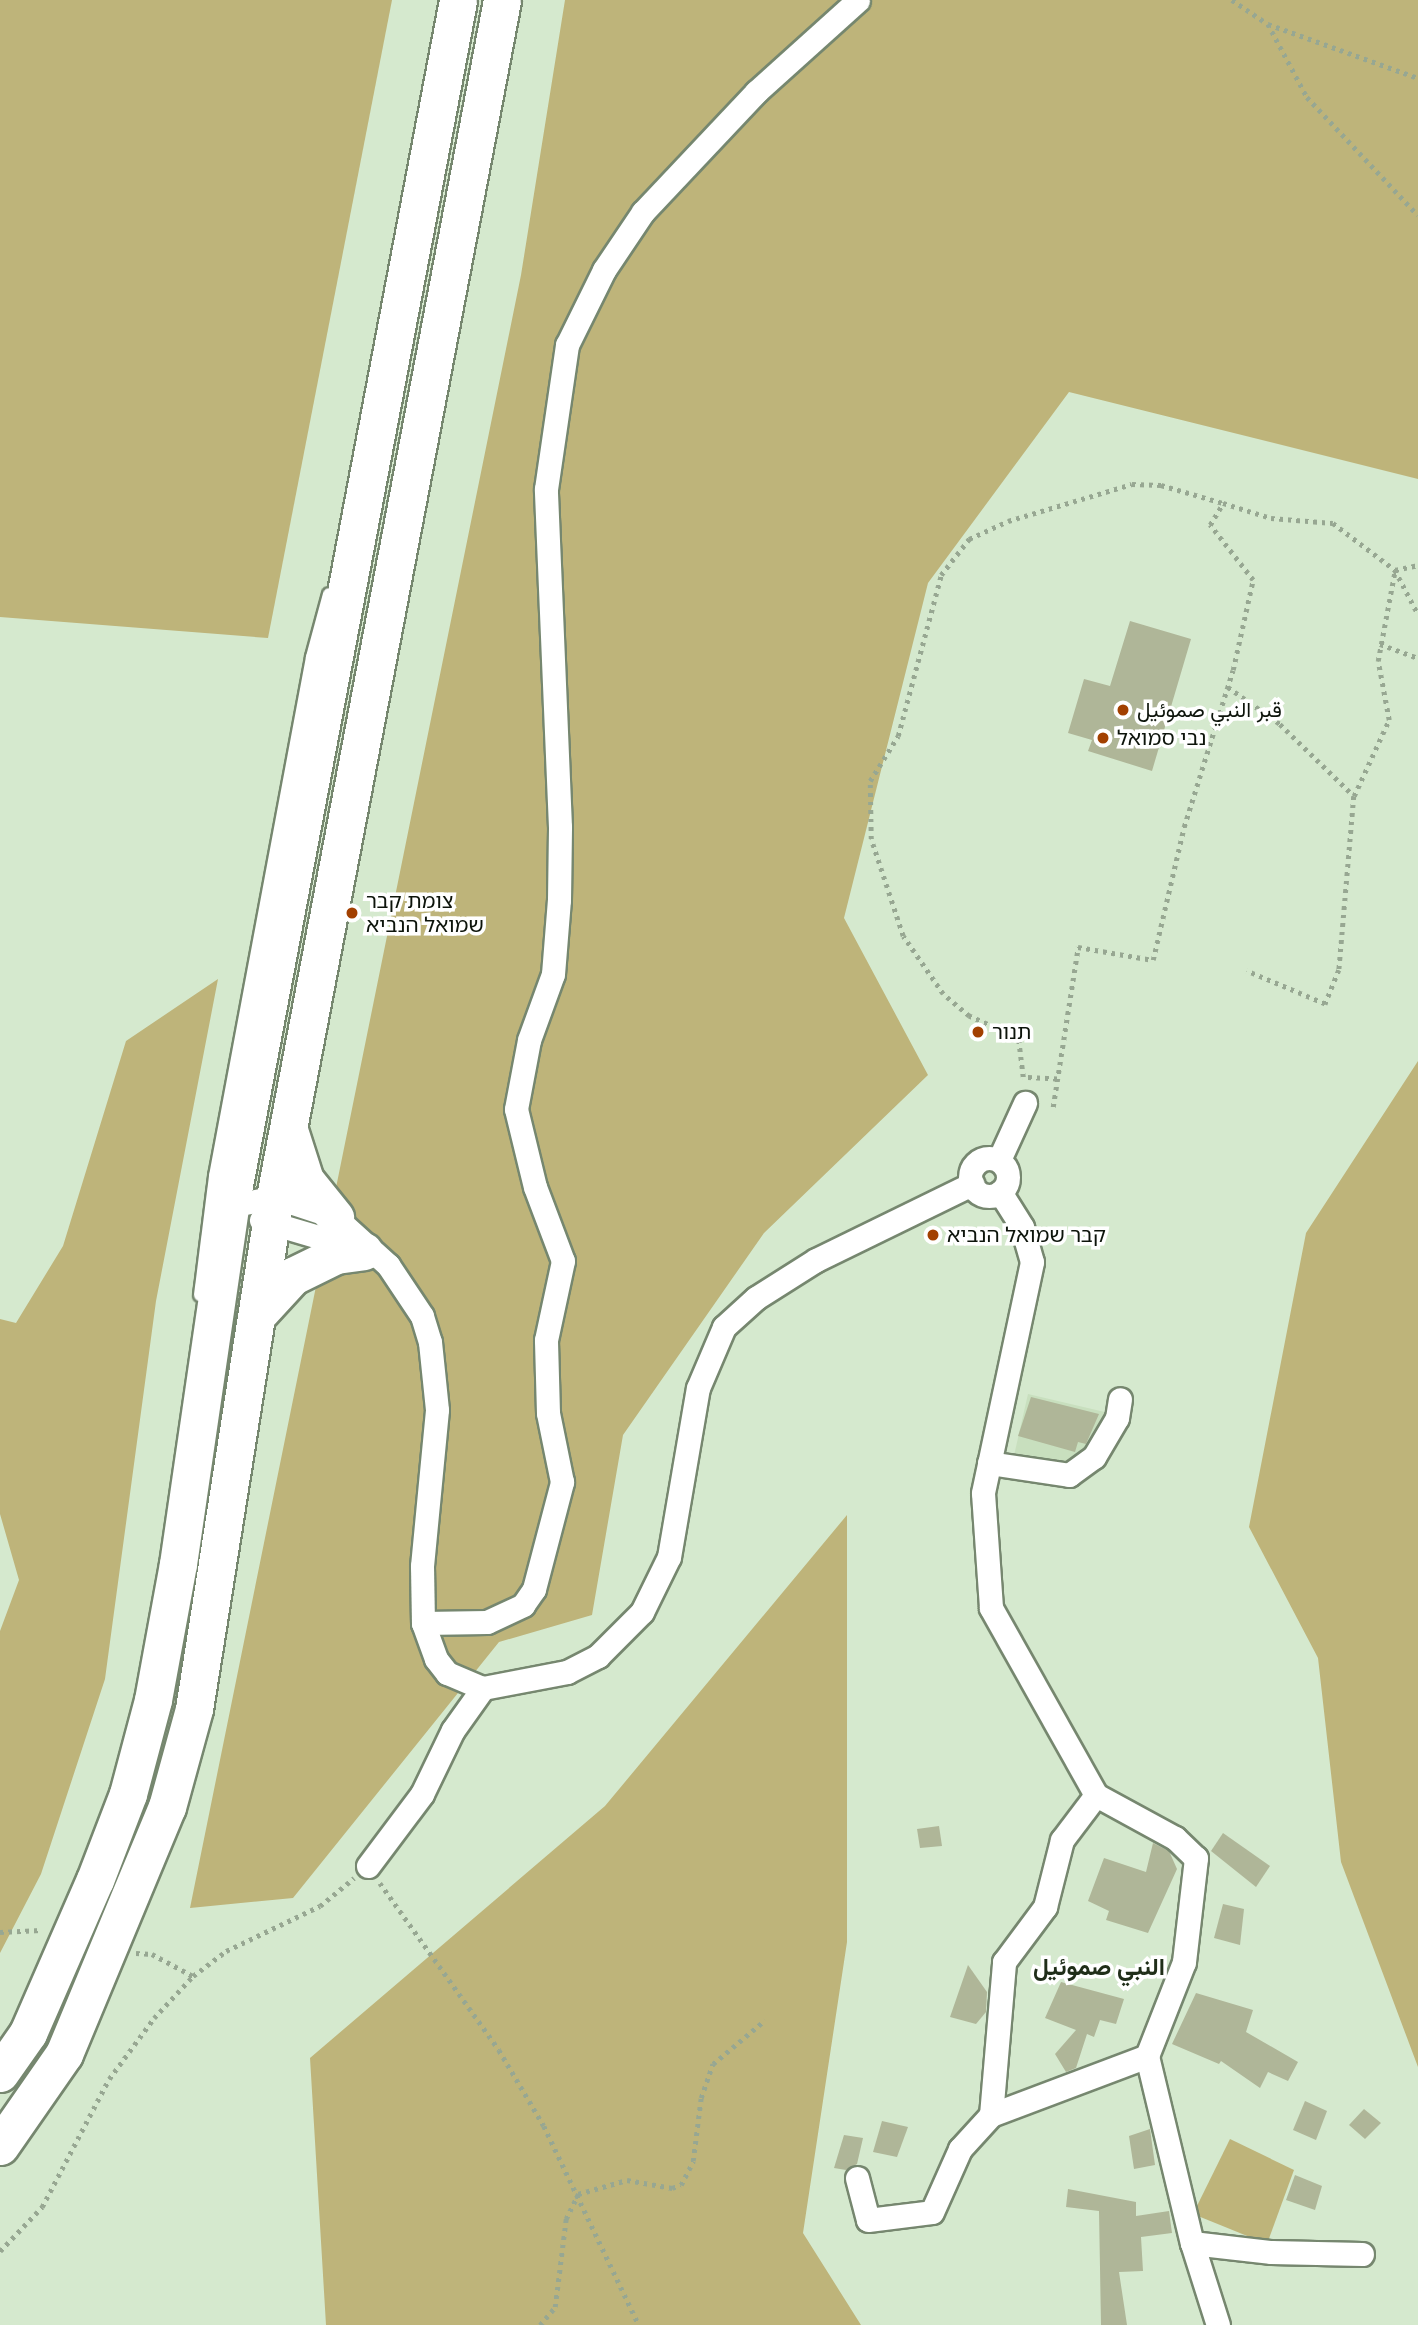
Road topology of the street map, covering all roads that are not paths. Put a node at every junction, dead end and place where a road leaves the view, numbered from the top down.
1 (458, 0) edge
2 (502, 0) edge
3 (858, 0) edge
4 (367, 477) junction
5 (1025, 1103) dead end
6 (289, 1126) junction
7 (999, 1160) junction
8 (972, 1184) junction
9 (1000, 1192) junction
10 (230, 1206) junction
11 (273, 1211) junction
12 (335, 1217) junction
13 (376, 1258) junction
14 (258, 1314) junction
15 (203, 1395) junction
16 (1120, 1399) dead end
17 (989, 1463) junction
18 (423, 1623) junction
19 (483, 1688) junction
20 (1096, 1795) junction
21 (369, 1866) road end
22 (1147, 2056) junction
23 (0, 2073) edge
24 (992, 2115) junction
25 (0, 2146) edge
26 (857, 2178) dead end
27 (1192, 2243) junction
28 (1362, 2254) dead end
29 (1218, 2325) edge

1 - 4 main road
2 - 6 main road
3 - 18 street
4 - 10 main road
4 - 15 lane
5 - 7 street
6 - 11 main road
6 - 12 main road
7 - 8 street
7 - 9 street
8 - 9 street
8 - 19 street
9 - 17 street
10 - 11 street
10 - 15 main road
11 - 12 street
11 - 13 street
11 - 14 main road
12 - 13 street
13 - 14 main road
13 - 18 street
14 - 25 main road
15 - 23 main road
16 - 17 street
17 - 20 street
18 - 19 street
19 - 21 street
20 - 22 street
20 - 24 street
22 - 24 street
22 - 27 street
24 - 26 street
27 - 28 street
27 - 29 street

